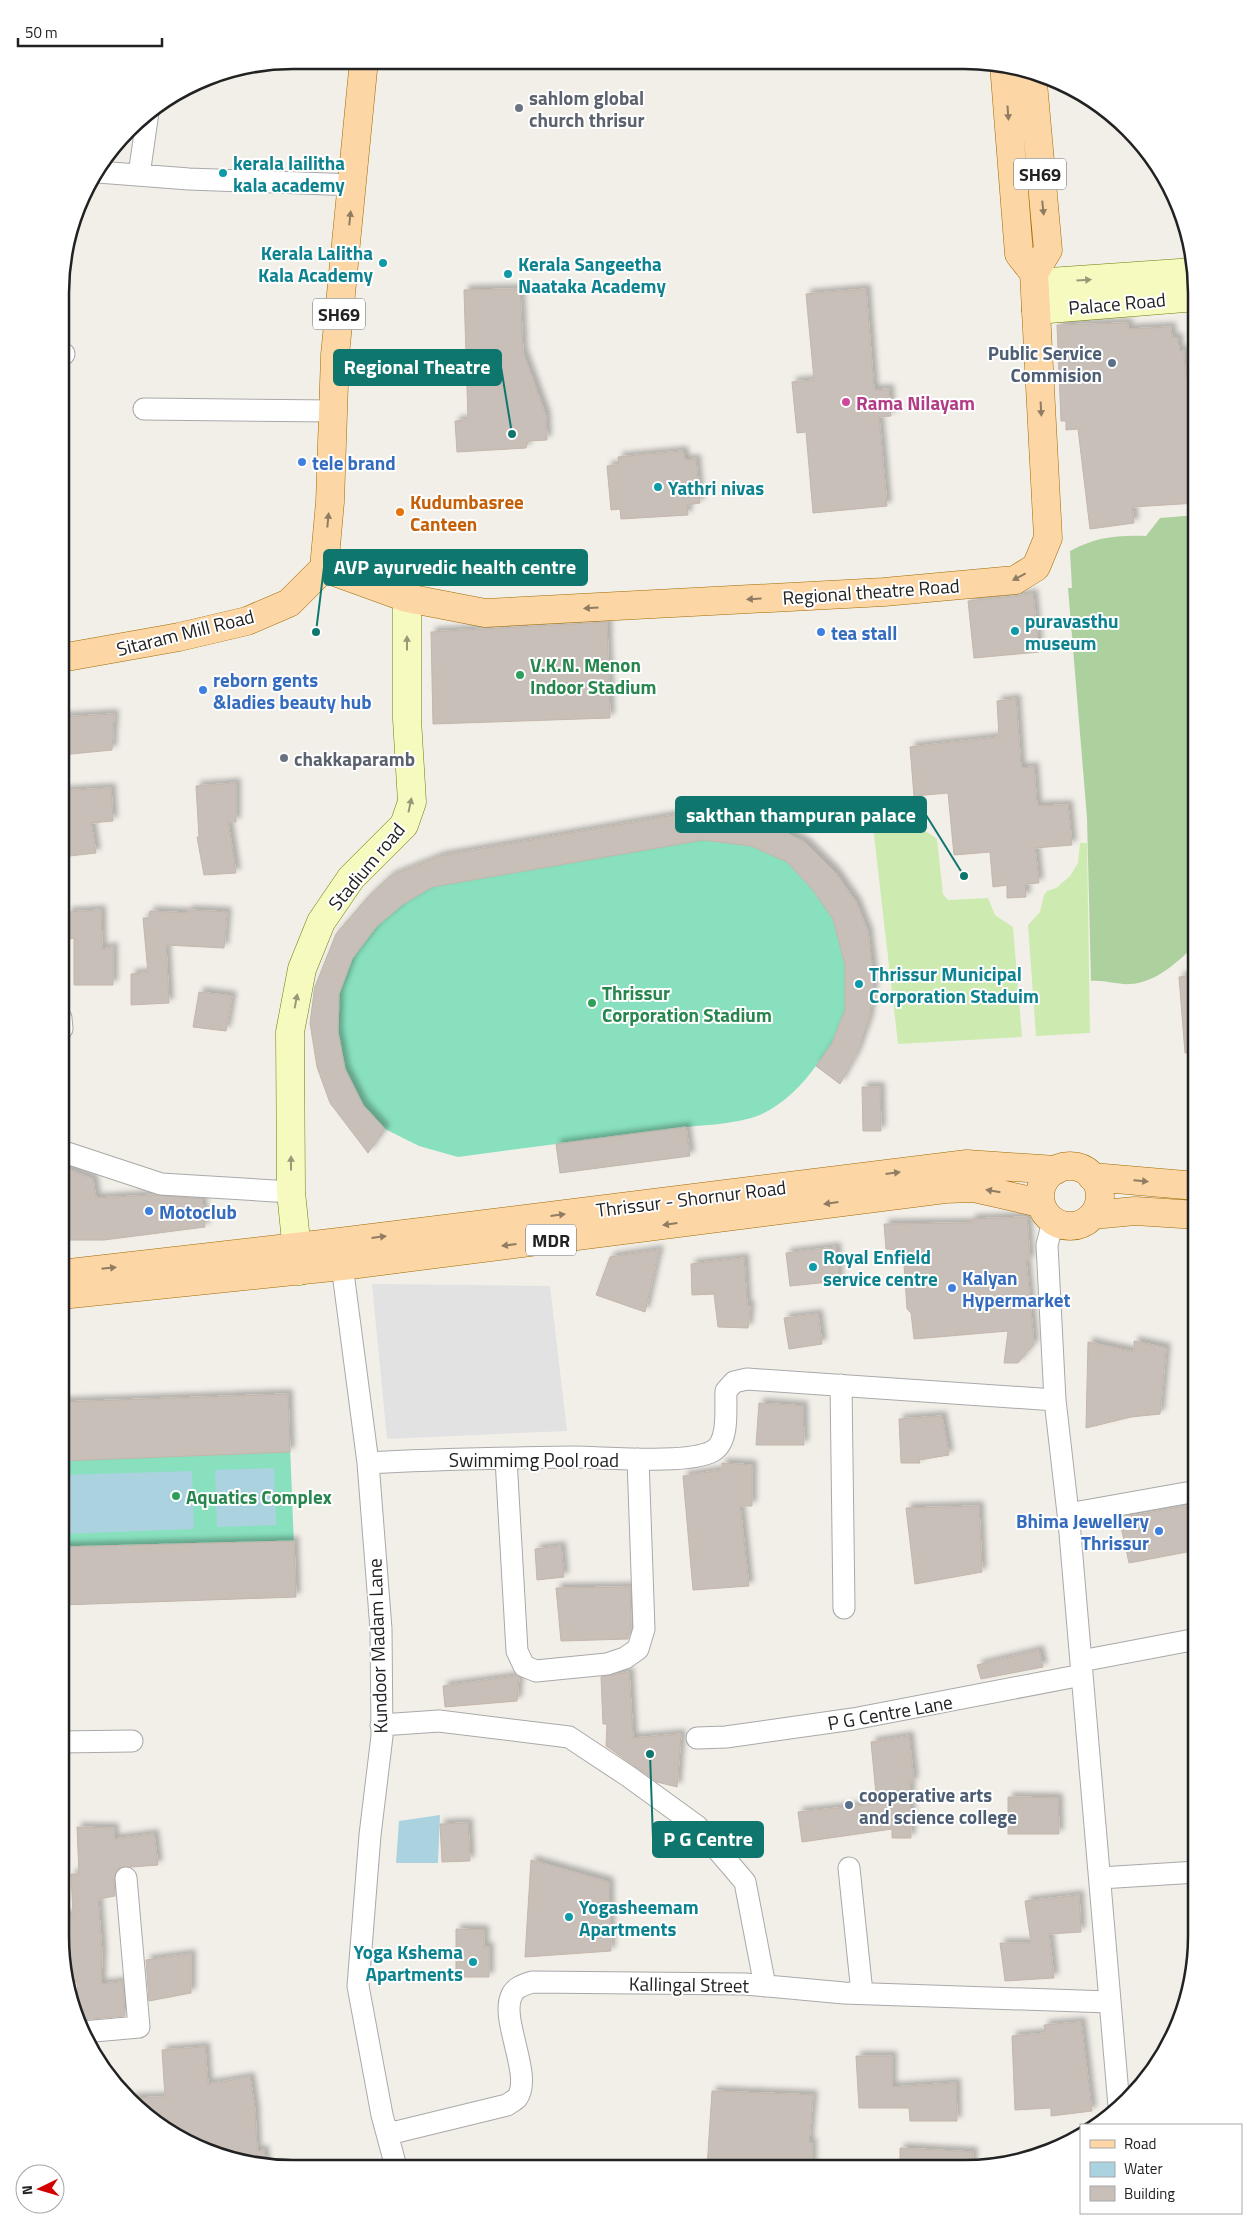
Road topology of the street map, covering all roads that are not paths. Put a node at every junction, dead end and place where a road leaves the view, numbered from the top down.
1 (363, 69) edge
2 (1005, 73) edge
3 (1033, 80) edge
4 (146, 123) edge
5 (104, 172) edge
6 (139, 175) junction
7 (354, 185) junction
8 (1187, 272) edge
9 (1035, 278) junction
10 (1188, 298) edge
11 (1036, 310) junction
12 (144, 409) dead end
13 (334, 411) junction
14 (324, 568) junction
15 (407, 598) junction
16 (69, 657) edge
17 (69, 1154) edge
18 (1056, 1170) junction
19 (1092, 1177) junction
20 (1188, 1185) edge
21 (291, 1192) junction
22 (1047, 1212) junction
23 (1188, 1214) edge
24 (1093, 1215) junction
25 (341, 1254) junction
26 (298, 1259) junction
27 (69, 1274) edge
28 (148, 1275) junction
29 (69, 1294) edge
30 (841, 1386) junction
31 (1056, 1400) junction
32 (506, 1459) junction
33 (638, 1459) junction
34 (368, 1463) junction
35 (1188, 1493) edge
36 (1068, 1514) junction
37 (844, 1608) dead end
38 (1188, 1641) edge
39 (1082, 1668) junction
40 (382, 1725) junction
41 (697, 1738) dead end
42 (132, 1741) dead end
43 (69, 1742) edge
44 (849, 1868) dead end
45 (1188, 1872) edge
46 (126, 1878) dead end
47 (1100, 1878) junction
48 (765, 1986) junction
49 (862, 1993) junction
50 (1109, 2002) junction
51 (90, 2031) edge
52 (1118, 2099) edge
53 (388, 2134) junction
54 (394, 2160) edge

1 - 7 main road, SH69
2 -> 9 main road
3 -> 9 main road, SH69
4 - 6 street
5 - 6 street
6 - 7 street
13 -> 7 main road, SH69
9 -> 8 main road, Palace Road
9 - 11 main road, Regional theatre Road
10 - 11 main road, Palace Road
11 -> 15 main road, Regional theatre Road
12 - 13 street
14 -> 13 main road, SH69
14 - 15 main road
14 - 16 main road, Sitaram Mill Road
21 -> 15 main road, Stadium road
17 - 21 street
18 - 19 main road
18 - 22 main road
25 -> 18 main road, Thrissur - Shornur Road / MDR
19 -> 20 main road
19 - 24 main road
21 - 26 main road, Stadium road
22 - 24 main road
22 -> 25 main road, MDR
22 - 31 street
23 - 24 main road
25 - 26 main road, Thrissur - Shornur Road / MDR
25 - 34 street, Kundoor Madam Lane
26 - 28 main road, MDR
27 -> 28 main road, MDR
28 - 29 main road, MDR
30 - 31 street
30 - 33 street, Swimmimg Pool road
30 - 37 street
31 - 36 street
32 - 33 street, Swimmimg Pool road
32 - 33 street
32 - 34 street, Swimmimg Pool road
34 - 40 street, Kundoor Madam Lane
35 - 36 street
36 - 39 street
38 - 39 street, P G Centre Lane
39 - 41 street, P G Centre Lane
39 - 47 street
40 - 48 street
40 - 53 street, Kundoor Madam Lane
42 - 43 street
44 - 49 street
45 - 47 street
46 - 51 street
47 - 50 street
48 - 49 street, Kallingal Street
48 - 53 street, Kallingal Street
49 - 50 street, Kallingal Street
50 - 52 street
53 - 54 street, Kundoor Madam Lane

